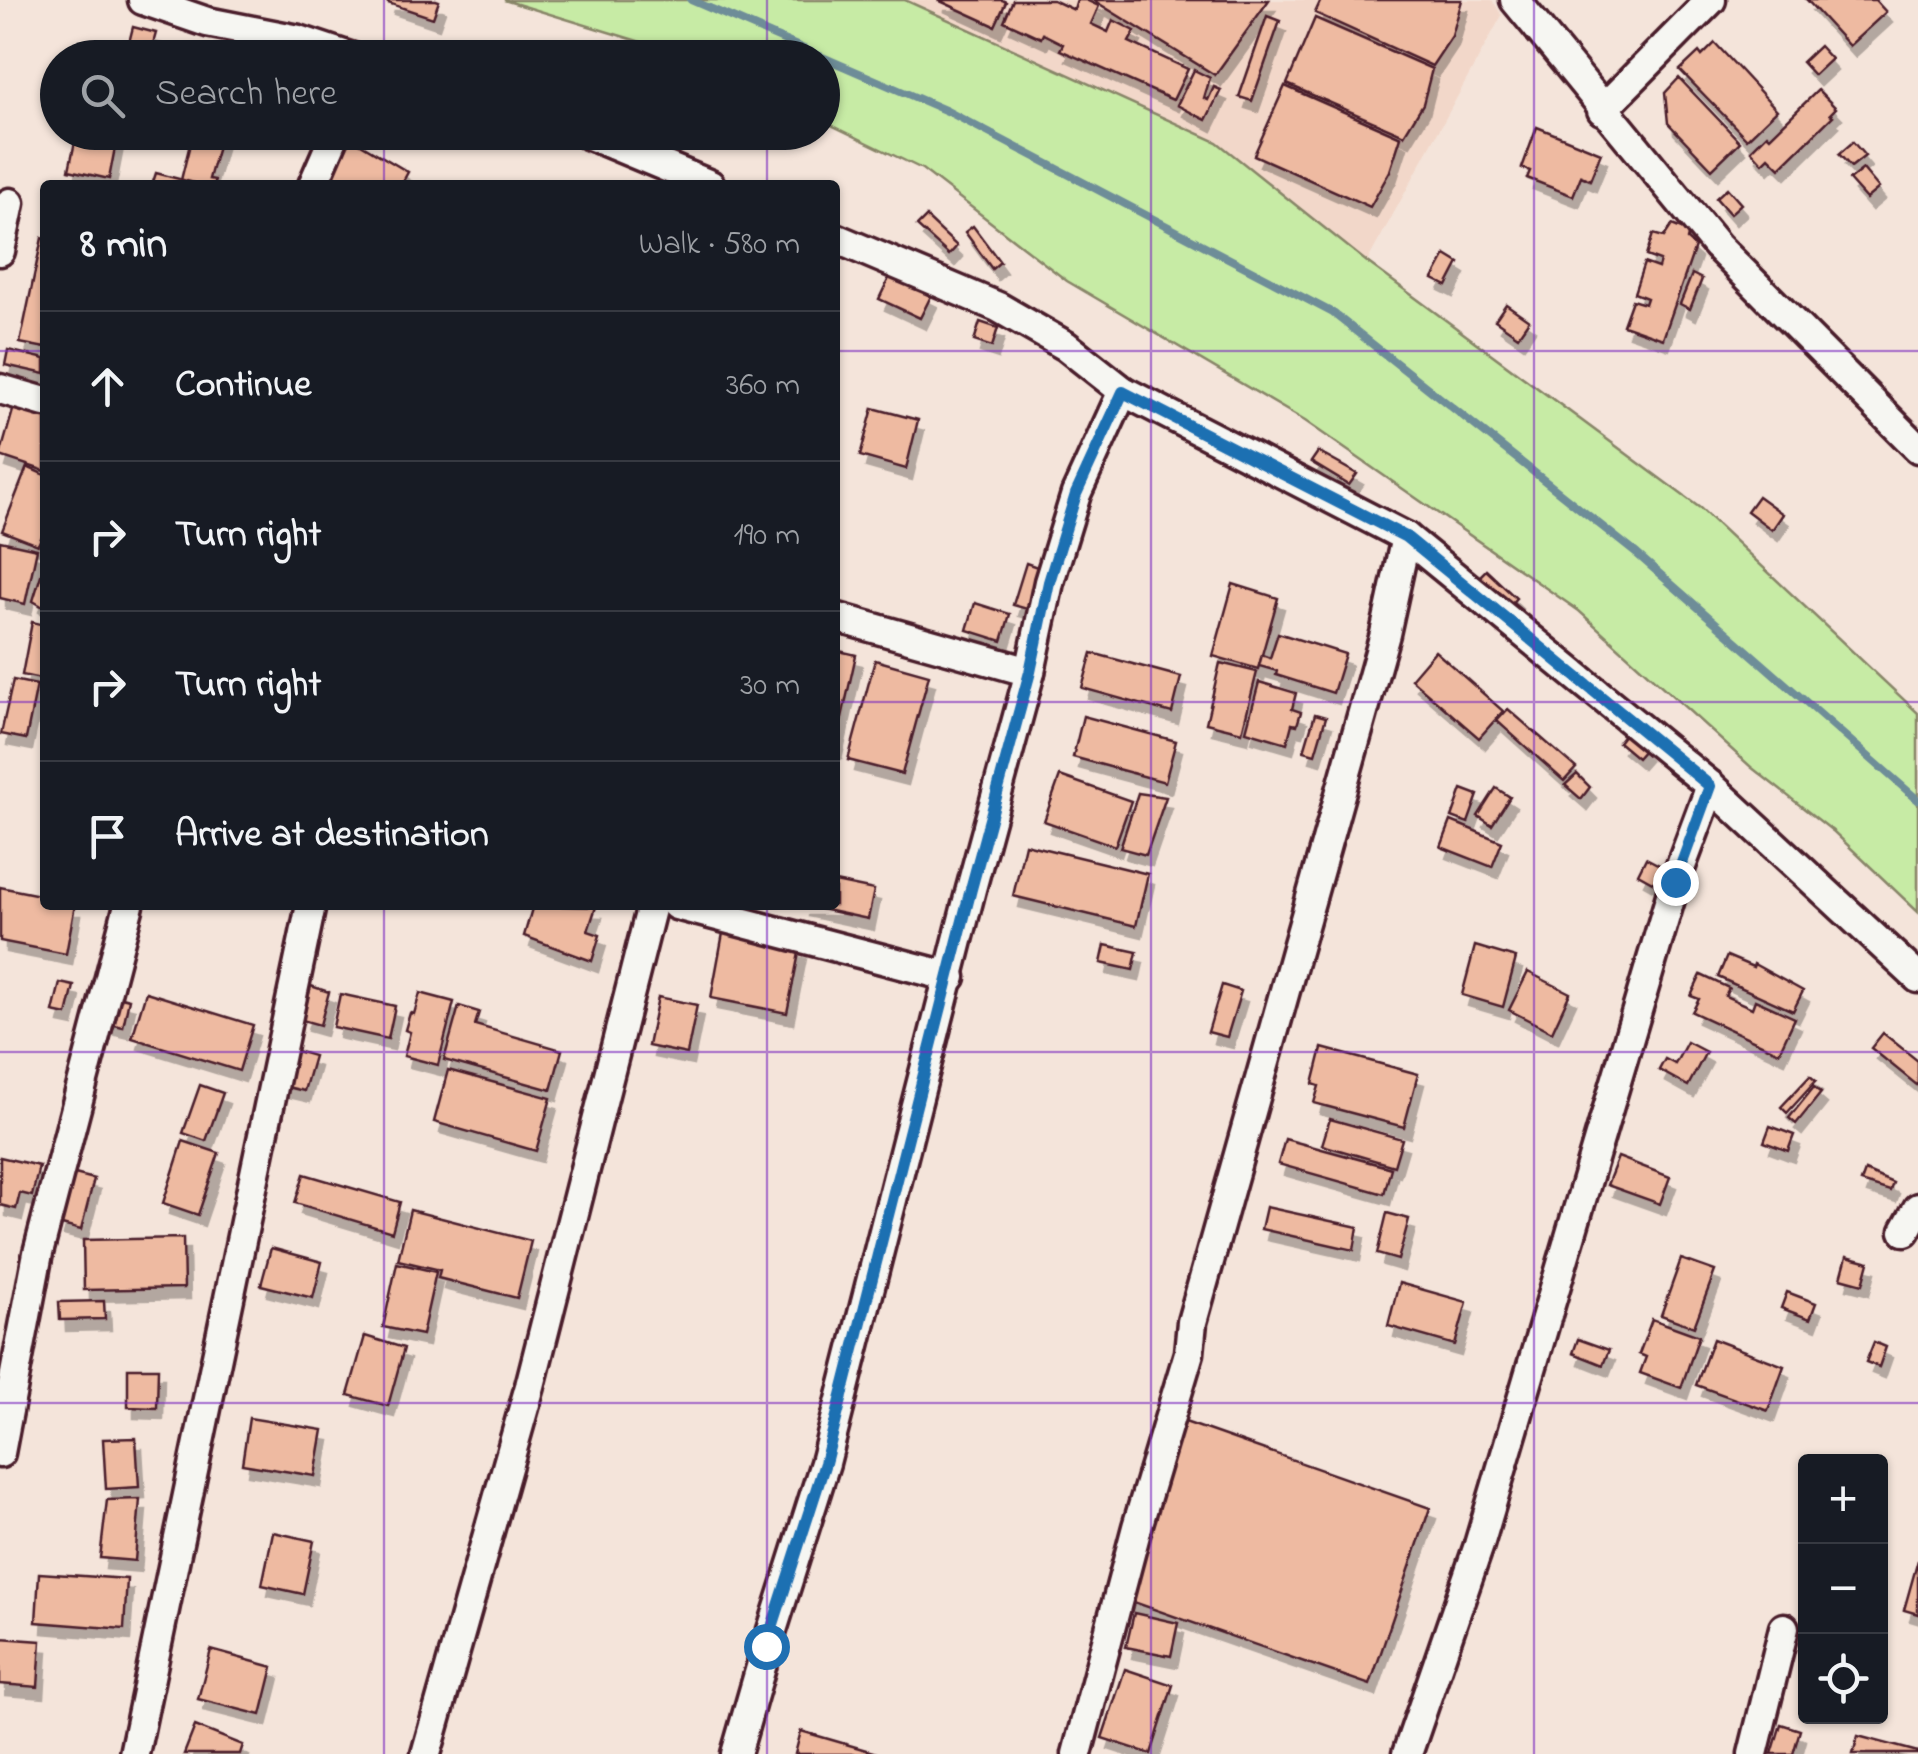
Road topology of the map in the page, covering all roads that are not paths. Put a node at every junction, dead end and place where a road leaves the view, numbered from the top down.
1 (143, 0) edge
2 (1515, 0) edge
3 (1711, 0) edge
4 (299, 40) edge
5 (1602, 110) junction
6 (328, 150) edge
7 (626, 150) edge
8 (315, 180) edge
9 (698, 180) edge
10 (10, 203) dead end
11 (840, 240) edge
12 (0, 251) edge
13 (0, 389) edge
14 (1123, 392) junction
15 (40, 401) edge
16 (1918, 448) edge
17 (1406, 537) junction
18 (840, 618) edge
19 (1030, 672) junction
20 (1710, 786) junction
21 (128, 910) edge
22 (310, 910) edge
23 (651, 910) edge
24 (695, 910) edge
25 (951, 977) junction
26 (1918, 978) edge
27 (0, 1453) edge
28 (1784, 1628) dead end
29 (134, 1754) edge
30 (426, 1754) edge
31 (736, 1754) edge
32 (1078, 1754) edge
33 (1407, 1754) edge
34 (1753, 1754) edge

1 - 4 street
2 - 5 street
3 - 5 street
5 - 16 street
6 - 8 street
7 - 9 street
10 - 12 street
11 - 14 street
13 - 15 street
14 - 17 street
14 - 19 street
17 - 20 street
17 - 32 street
18 - 19 street
19 - 25 street
20 - 26 street
20 - 33 street
21 - 27 street
22 - 29 street
23 - 30 street
24 - 25 street
25 - 31 street
28 - 34 street

